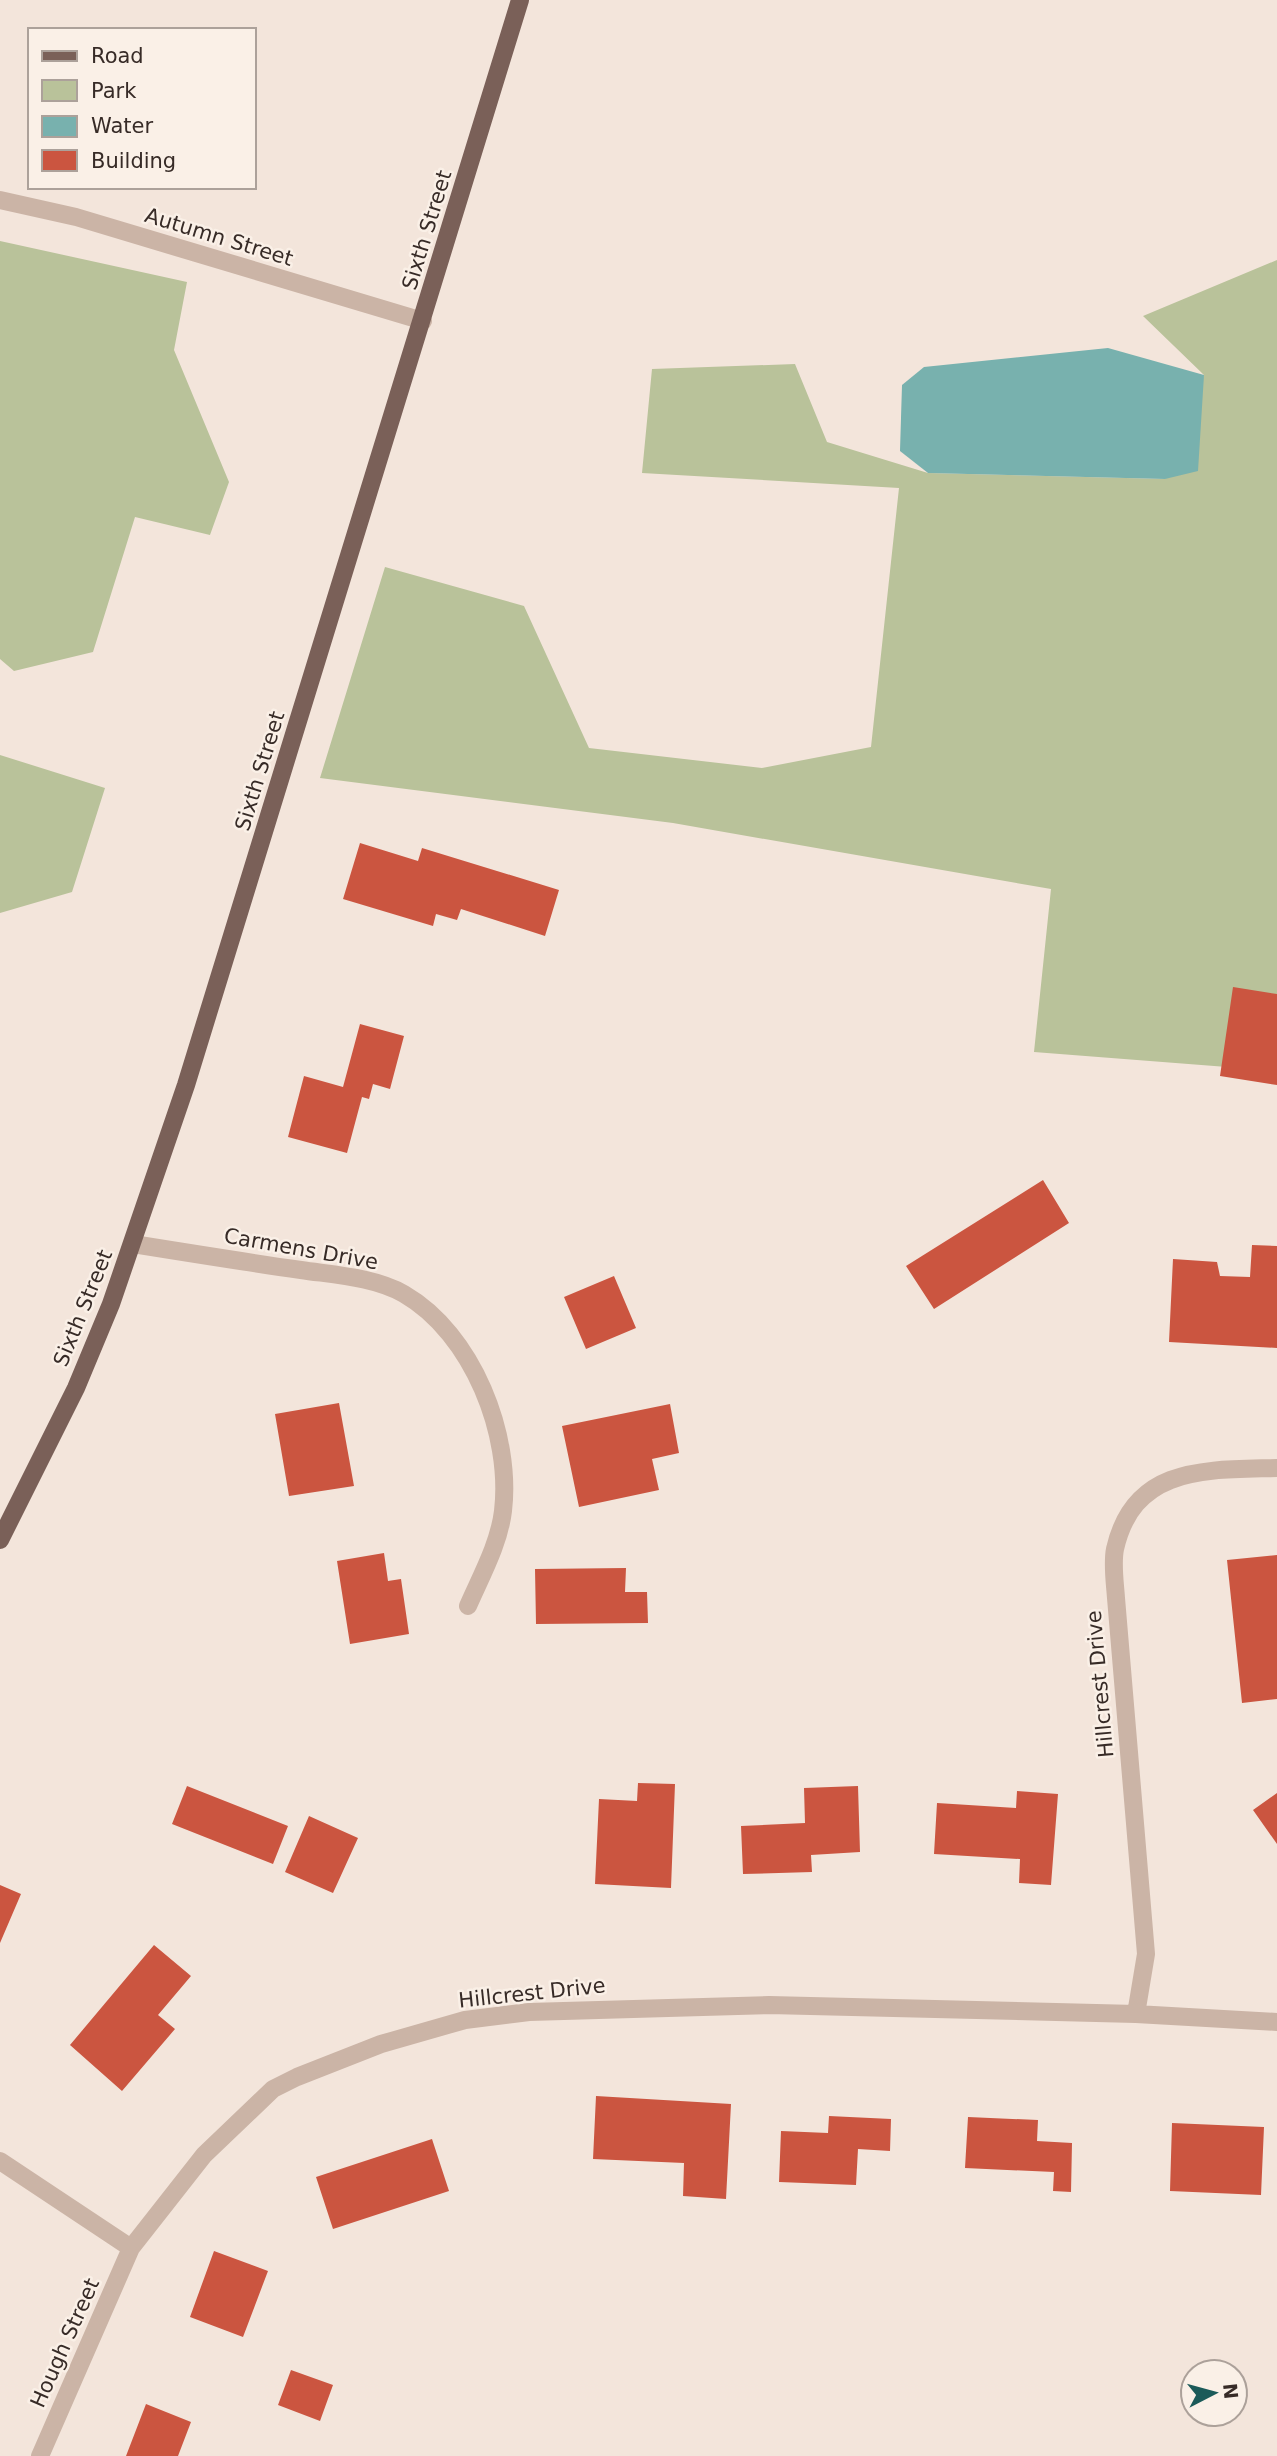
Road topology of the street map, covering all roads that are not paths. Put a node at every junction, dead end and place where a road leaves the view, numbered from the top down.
1 (520, 0) edge
2 (0, 200) edge
3 (424, 321) junction
4 (133, 1244) junction
5 (1277, 1468) edge
6 (0, 1540) edge
7 (468, 1606) dead end
8 (1136, 2014) junction
9 (1277, 2022) edge
10 (0, 2161) edge
11 (131, 2248) junction
12 (40, 2456) edge

1 - 3 main road, Sixth Street
2 - 3 street, Autumn Street
3 - 4 main road, Sixth Street
4 - 6 main road, Sixth Street
4 - 7 street, Carmens Drive
5 - 8 street, Hillcrest Drive
8 - 9 street, Hillcrest Drive
8 - 11 street, Hillcrest Drive
10 - 11 street
11 - 12 street, Hough Street

